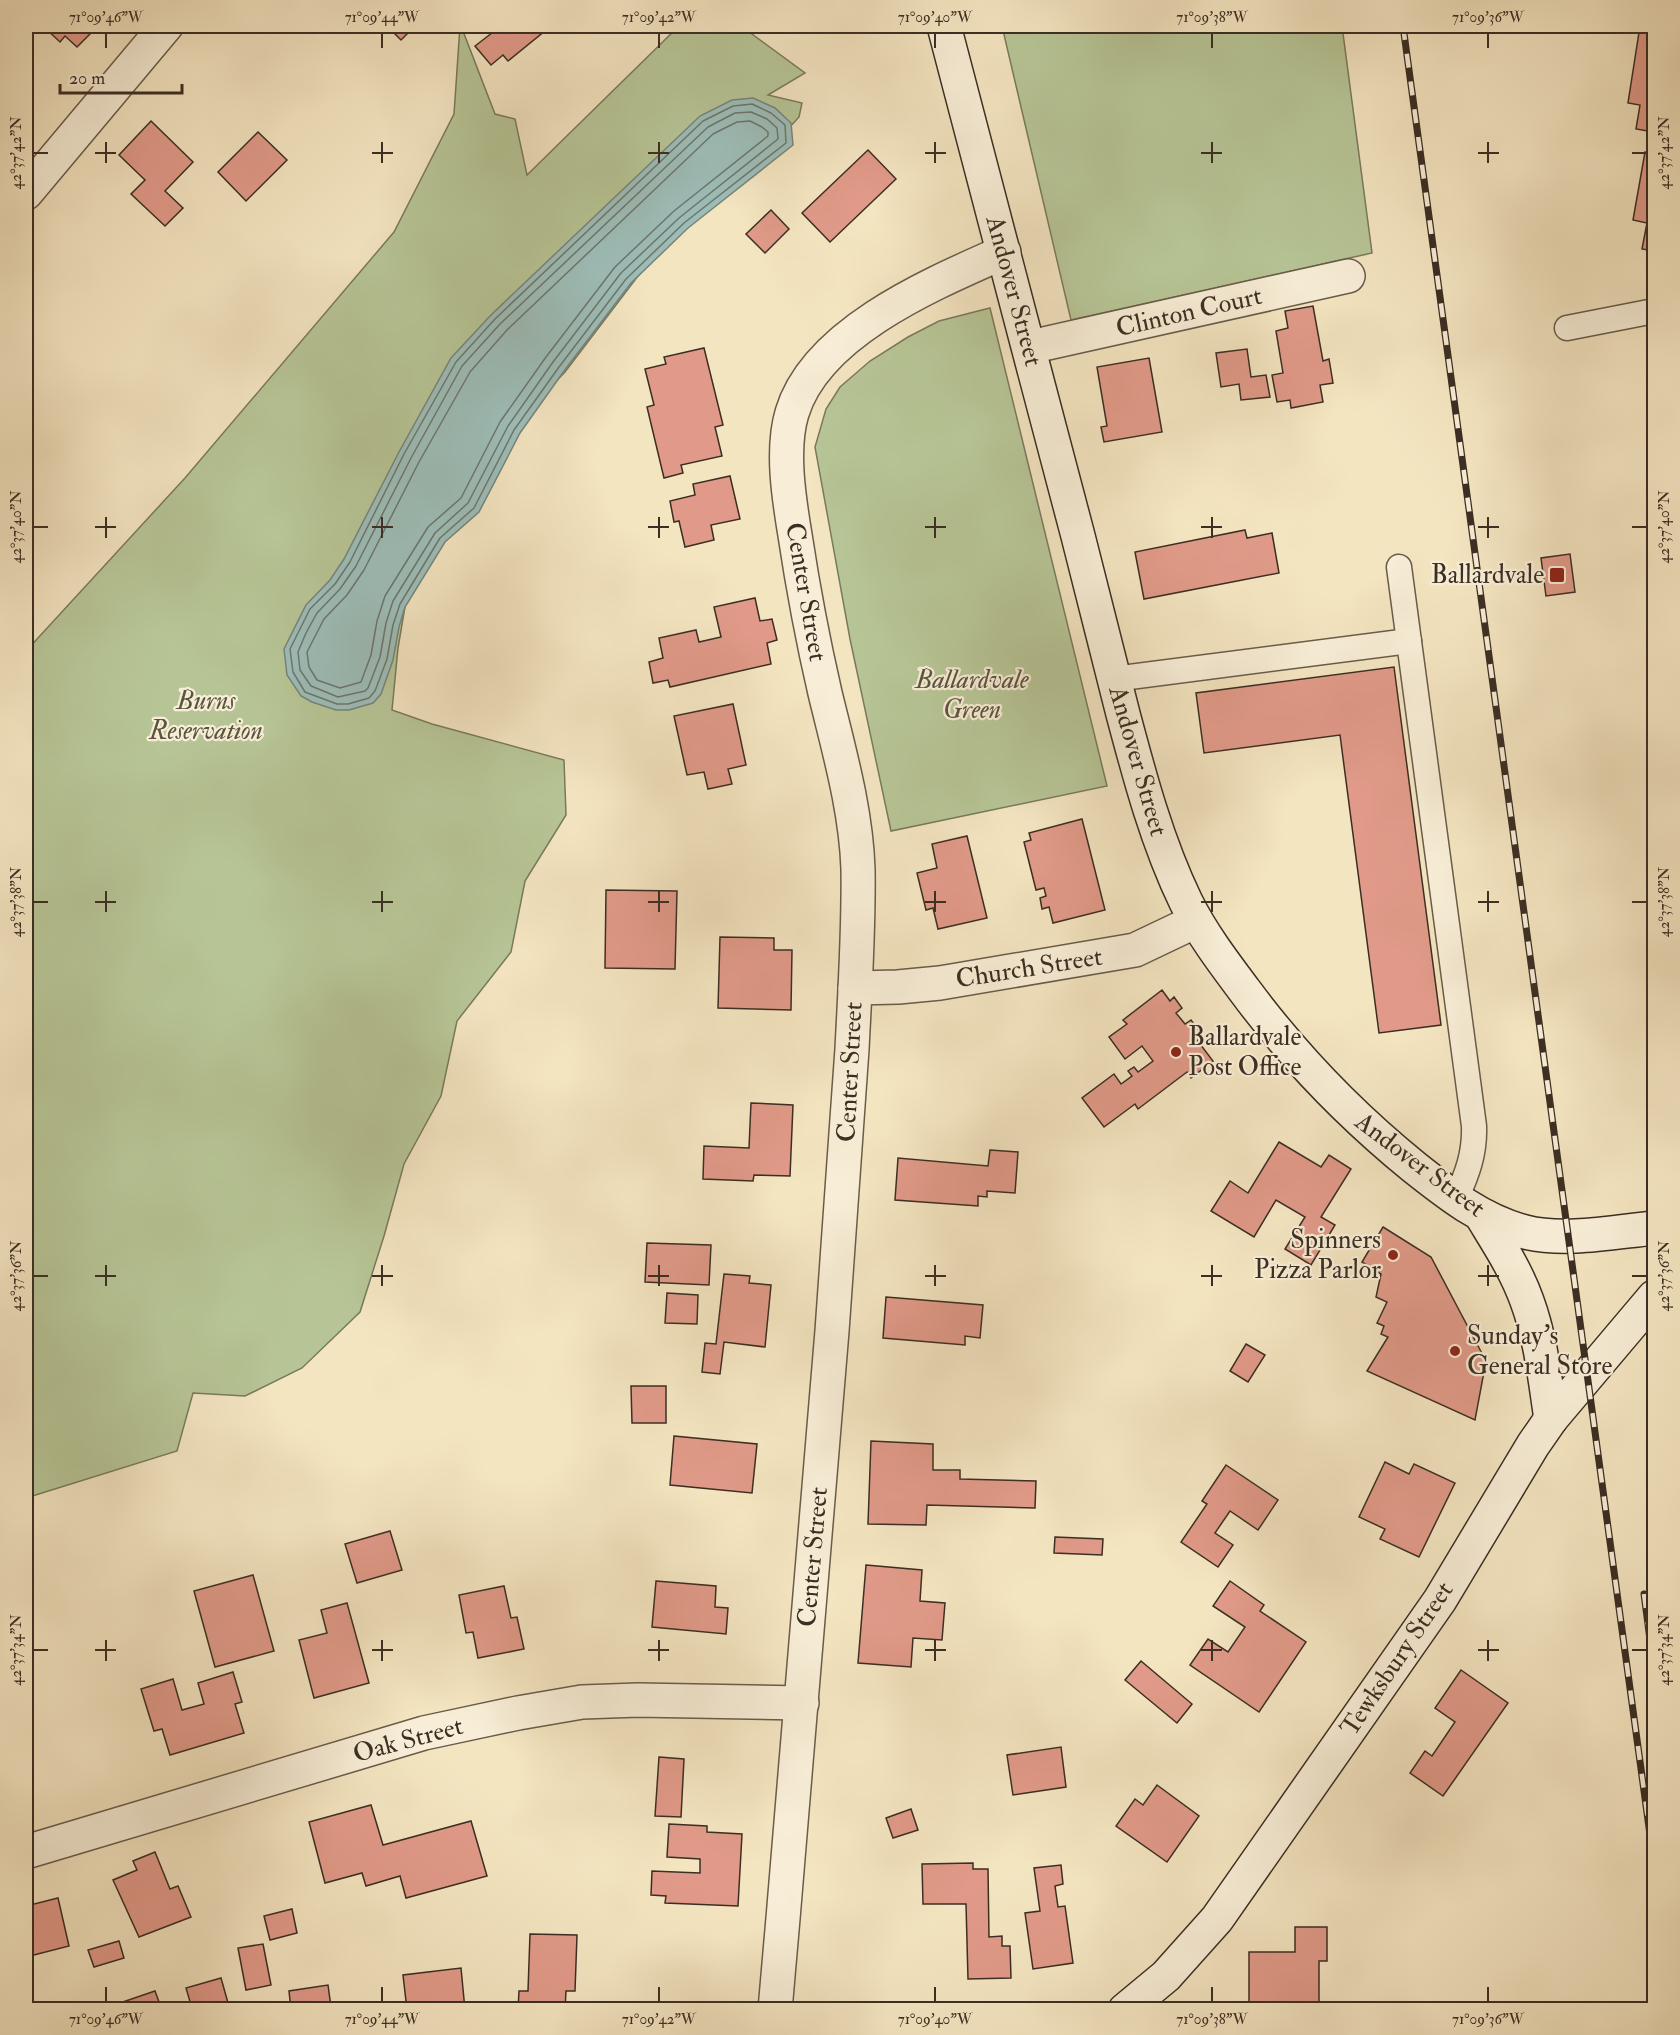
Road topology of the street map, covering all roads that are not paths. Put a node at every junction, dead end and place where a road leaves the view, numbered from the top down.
1 (166, 26) edge
2 (944, 26) edge
3 (26, 193) edge
4 (1004, 252) junction
5 (1348, 276) dead end
6 (1654, 312) edge
7 (1567, 328) dead end
8 (1030, 347) junction
9 (1400, 567) dead end
10 (1409, 641) junction
11 (1114, 679) junction
12 (1196, 921) junction
13 (855, 988) junction
14 (1469, 1207) junction
15 (1654, 1228) edge
16 (1654, 1297) edge
17 (1551, 1419) junction
18 (802, 1703) junction
19 (26, 1852) edge
20 (775, 2010) edge
21 (1125, 2010) edge

1 - 3 street
2 - 4 street, Andover Street
4 - 8 street, Andover Street
4 - 13 street, Center Street
5 - 8 street, Clinton Court
6 - 7 lane
8 - 11 street, Andover Street
9 - 10 lane
10 - 11 lane
10 - 14 lane
11 - 12 street, Andover Street
12 - 13 street, Church Street
12 - 14 street, Andover Street
13 - 18 street, Center Street
14 - 15 street, Andover Street
14 - 17 street
16 - 17 street, Tewksbury Street
17 - 21 street, Tewksbury Street
18 - 19 street, Oak Street
18 - 20 street, Center Street

